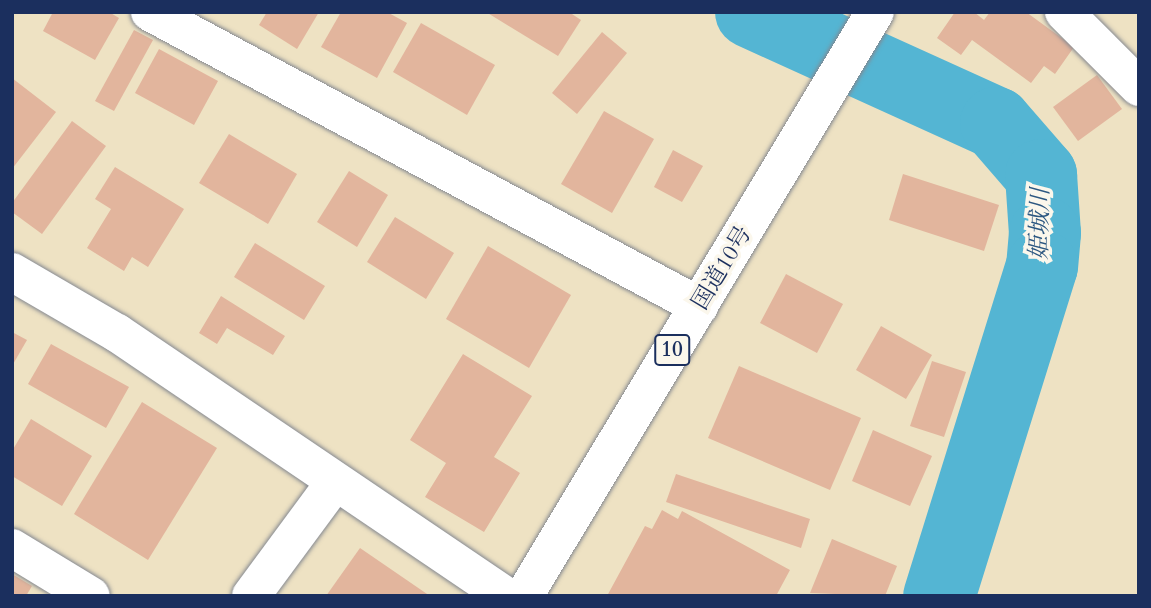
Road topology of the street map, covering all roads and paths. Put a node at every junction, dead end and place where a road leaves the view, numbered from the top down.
1 (150, 12) edge
2 (1064, 12) edge
3 (871, 19) edge
4 (1139, 87) edge
5 (12, 272) edge
6 (699, 306) junction
7 (335, 482) junction
8 (12, 548) edge
9 (91, 596) edge
10 (251, 596) edge
11 (505, 596) edge
12 (524, 596) edge

1 - 6 main road
2 - 4 main road
3 - 6 main road, 国道10号 / 10
5 - 7 main road
6 - 12 main road, 国道10号 / 10
7 - 10 main road
7 - 11 main road
8 - 9 main road

